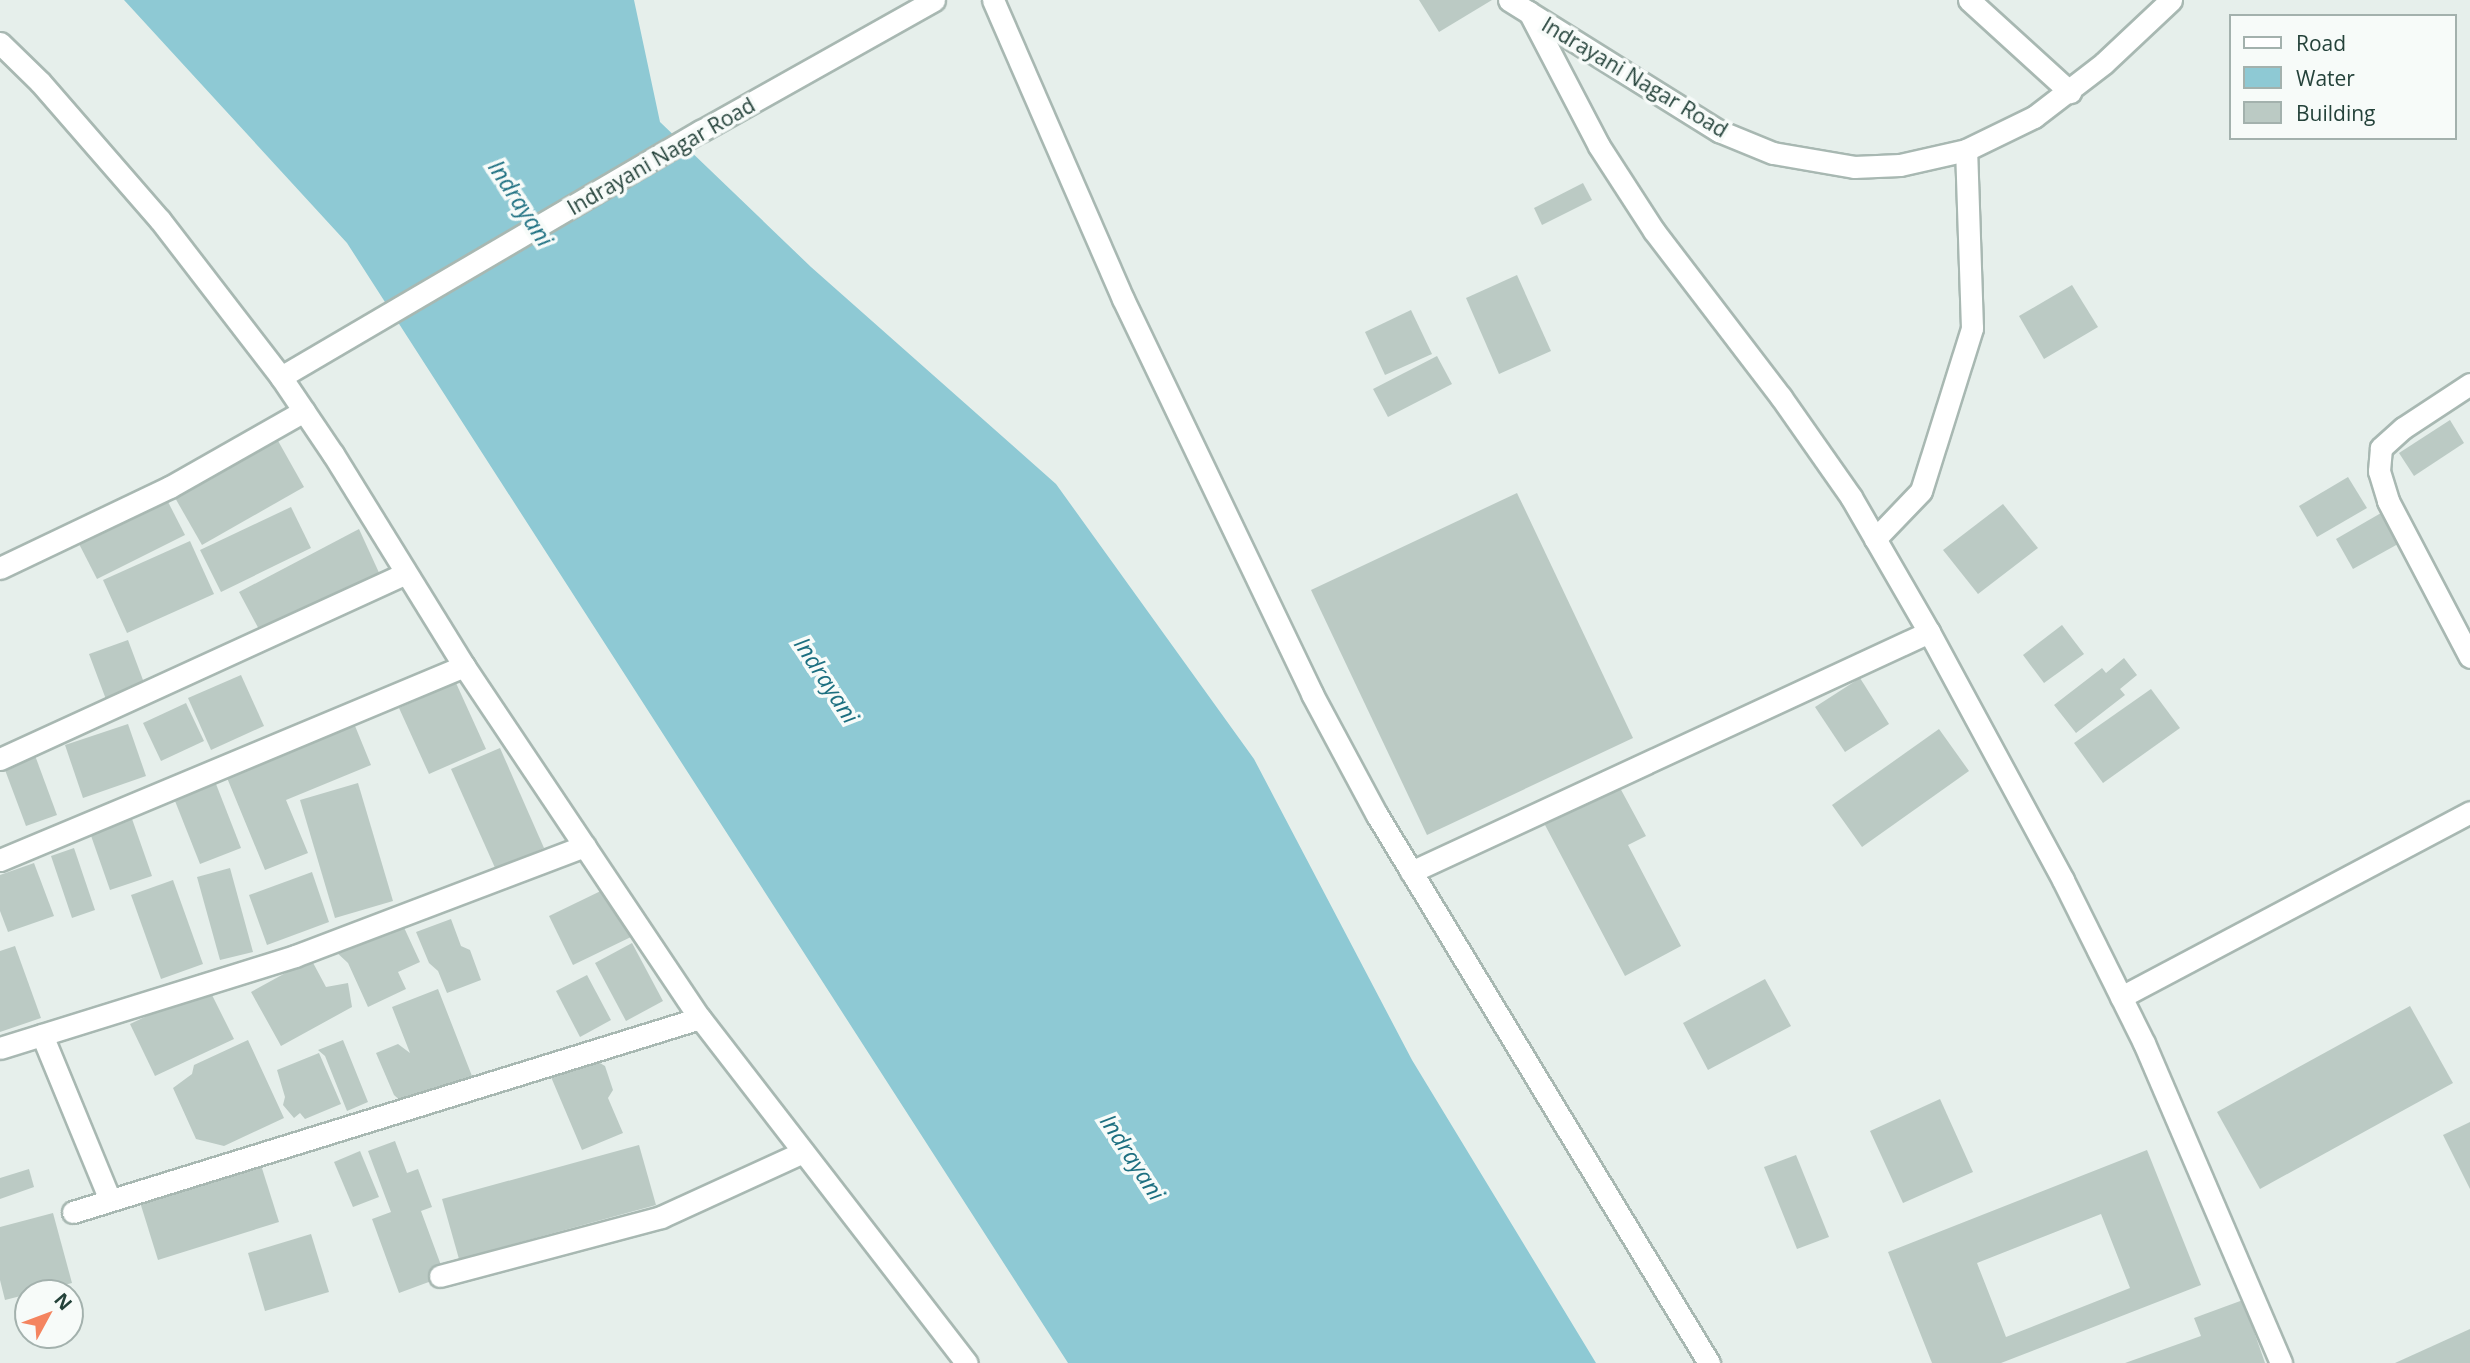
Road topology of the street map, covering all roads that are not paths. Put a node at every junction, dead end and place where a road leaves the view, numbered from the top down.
1 (934, 0) edge
2 (993, 0) edge
3 (1509, 0) edge
4 (1969, 0) edge
5 (2171, 0) edge
6 (1529, 12) junction
7 (0, 43) edge
8 (2070, 92) junction
9 (1966, 150) junction
10 (281, 377) junction
11 (2470, 384) edge
12 (304, 411) junction
13 (1875, 539) junction
14 (0, 568) edge
15 (405, 574) junction
16 (1929, 632) junction
17 (2470, 657) edge
18 (464, 666) junction
19 (0, 760) edge
20 (2470, 812) edge
21 (585, 846) junction
22 (0, 860) edge
23 (1411, 872) junction
24 (2121, 998) junction
25 (700, 1018) junction
26 (42, 1035) junction
27 (0, 1048) edge
28 (803, 1152) junction
29 (110, 1200) junction
30 (72, 1212) dead end
31 (440, 1276) dead end
32 (967, 1363) edge
33 (1709, 1363) edge
34 (2281, 1363) edge

1 - 10 street, Indrayani Nagar Road
2 - 23 street
3 - 6 street, Indrayani Nagar Road
4 - 8 street
5 - 8 street, Indrayani Nagar Road
6 - 9 street, Indrayani Nagar Road
6 - 13 street
7 - 10 street
8 - 9 street, Indrayani Nagar Road
9 - 13 street
10 - 12 street
11 - 17 street
12 - 14 street
12 - 15 street
13 - 16 street
15 - 18 street
15 - 19 street
16 - 23 street
16 - 24 street
18 - 21 street
18 - 22 street
20 - 24 street
21 - 25 street
21 - 26 street
23 - 33 street
24 - 34 street
25 - 28 street
25 - 29 street
26 - 27 street
26 - 29 street
28 - 31 street
28 - 32 street
29 - 30 street

